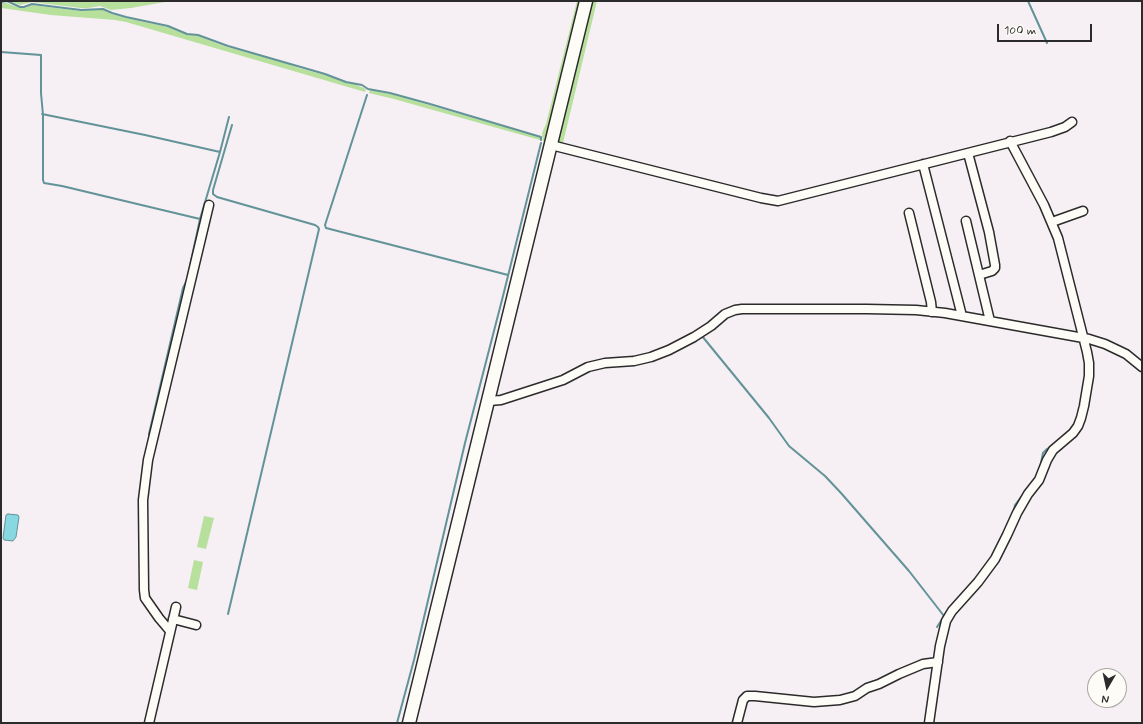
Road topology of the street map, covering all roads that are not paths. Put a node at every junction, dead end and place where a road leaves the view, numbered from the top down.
1 (586, 1) edge
2 (1072, 122) dead end
3 (1010, 141) junction
4 (551, 145) junction
5 (968, 153) junction
6 (923, 164) junction
7 (209, 205) dead end
8 (1083, 211) dead end
9 (909, 213) dead end
10 (966, 221) dead end
11 (1052, 222) junction
12 (980, 275) junction
13 (932, 312) junction
14 (962, 316) junction
15 (990, 321) junction
16 (1084, 337) junction
17 (1142, 367) edge
18 (489, 401) junction
19 (176, 607) dead end
20 (173, 620) junction
21 (196, 625) dead end
22 (170, 631) junction
23 (938, 662) junction
24 (149, 723) edge
25 (410, 723) edge
26 (737, 723) edge
27 (929, 723) edge

1 - 4 main road
2 - 3 street
3 - 5 street
3 - 11 street
4 - 6 street
4 - 18 main road
5 - 6 street
5 - 12 street
6 - 14 street
7 - 22 street
8 - 11 street
9 - 13 street
10 - 12 street
11 - 16 street
12 - 15 street
13 - 14 street
13 - 18 street
14 - 15 street
15 - 16 street
16 - 17 street
16 - 23 street
18 - 25 main road
19 - 20 street
20 - 21 street
20 - 22 street
22 - 24 street
23 - 26 street
23 - 27 street

